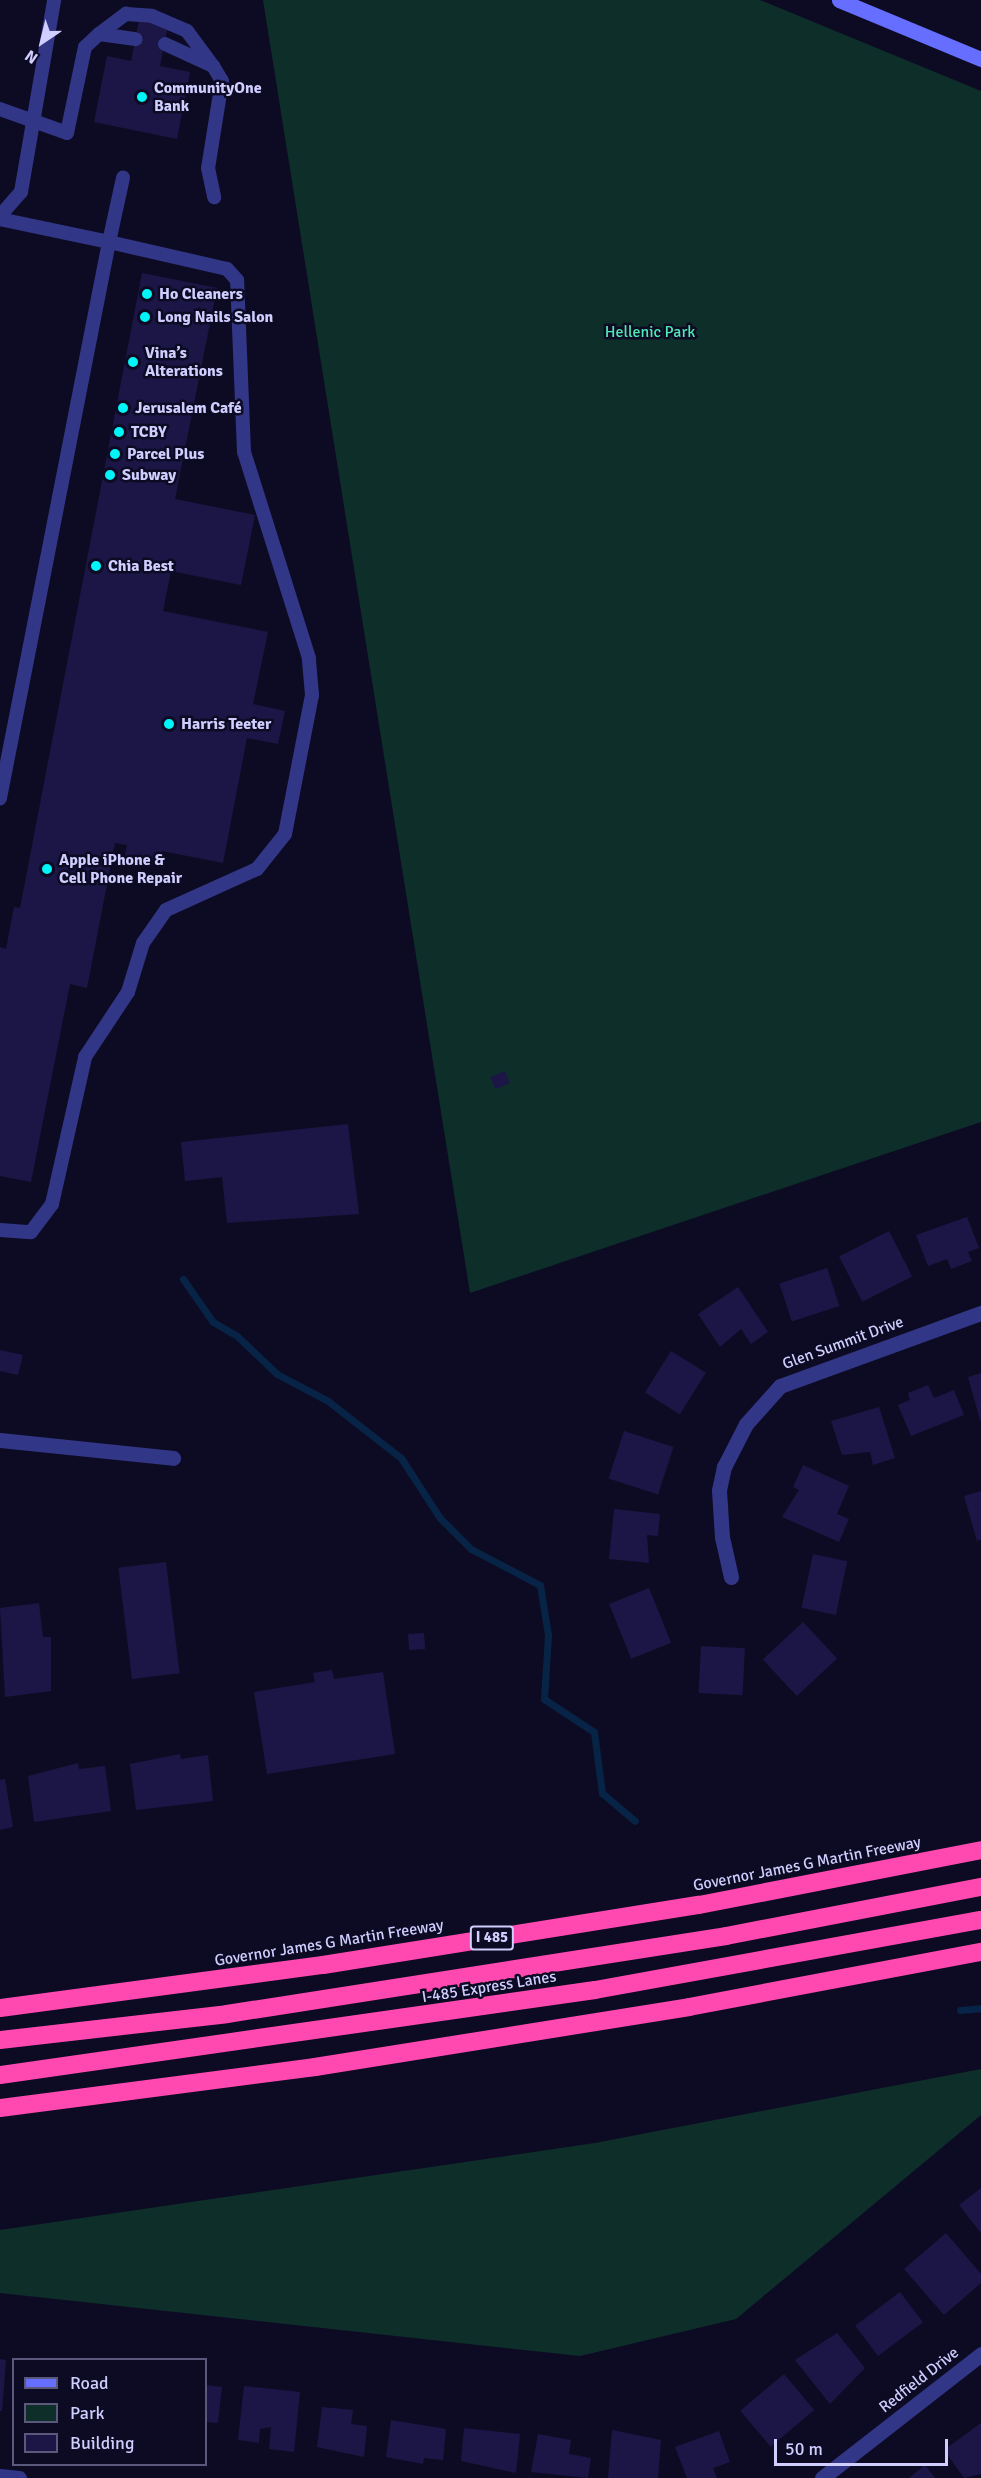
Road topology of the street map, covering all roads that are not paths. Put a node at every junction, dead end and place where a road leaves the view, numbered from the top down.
1 (54, 0) edge
2 (839, 0) edge
3 (99, 34) junction
4 (136, 39) dead end
5 (165, 44) dead end
6 (981, 58) edge
7 (213, 66) junction
8 (0, 109) edge
9 (33, 120) junction
10 (123, 178) dead end
11 (214, 197) dead end
12 (0, 218) edge
13 (109, 242) junction
14 (0, 798) edge
15 (0, 1230) edge
16 (981, 1313) edge
17 (0, 1440) edge
18 (172, 1458) dead end
19 (731, 1577) dead end
20 (981, 1850) edge
21 (981, 1887) edge
22 (981, 1920) edge
23 (981, 1953) edge
24 (0, 2008) edge
25 (0, 2040) edge
26 (0, 2075) edge
27 (0, 2108) edge
28 (981, 2354) edge
29 (0, 2476) edge
30 (19, 2478) edge
31 (822, 2478) edge

1 - 9 lane
2 - 6 main road
3 - 4 lane
3 - 7 lane
3 - 9 lane
5 - 7 lane
7 - 11 lane
8 - 9 lane
9 - 12 lane
10 - 13 lane
12 - 13 lane
13 - 14 lane
13 - 15 lane
16 - 19 street, Glen Summit Drive
17 - 18 street
20 - 24 highway, Governor James G Martin Freeway / I 485
21 - 25 highway, I-485 Express Lanes / I 485
22 - 26 highway, I-485 Express Lanes
23 - 27 highway
28 - 31 street, Redfield Drive
29 - 30 street

